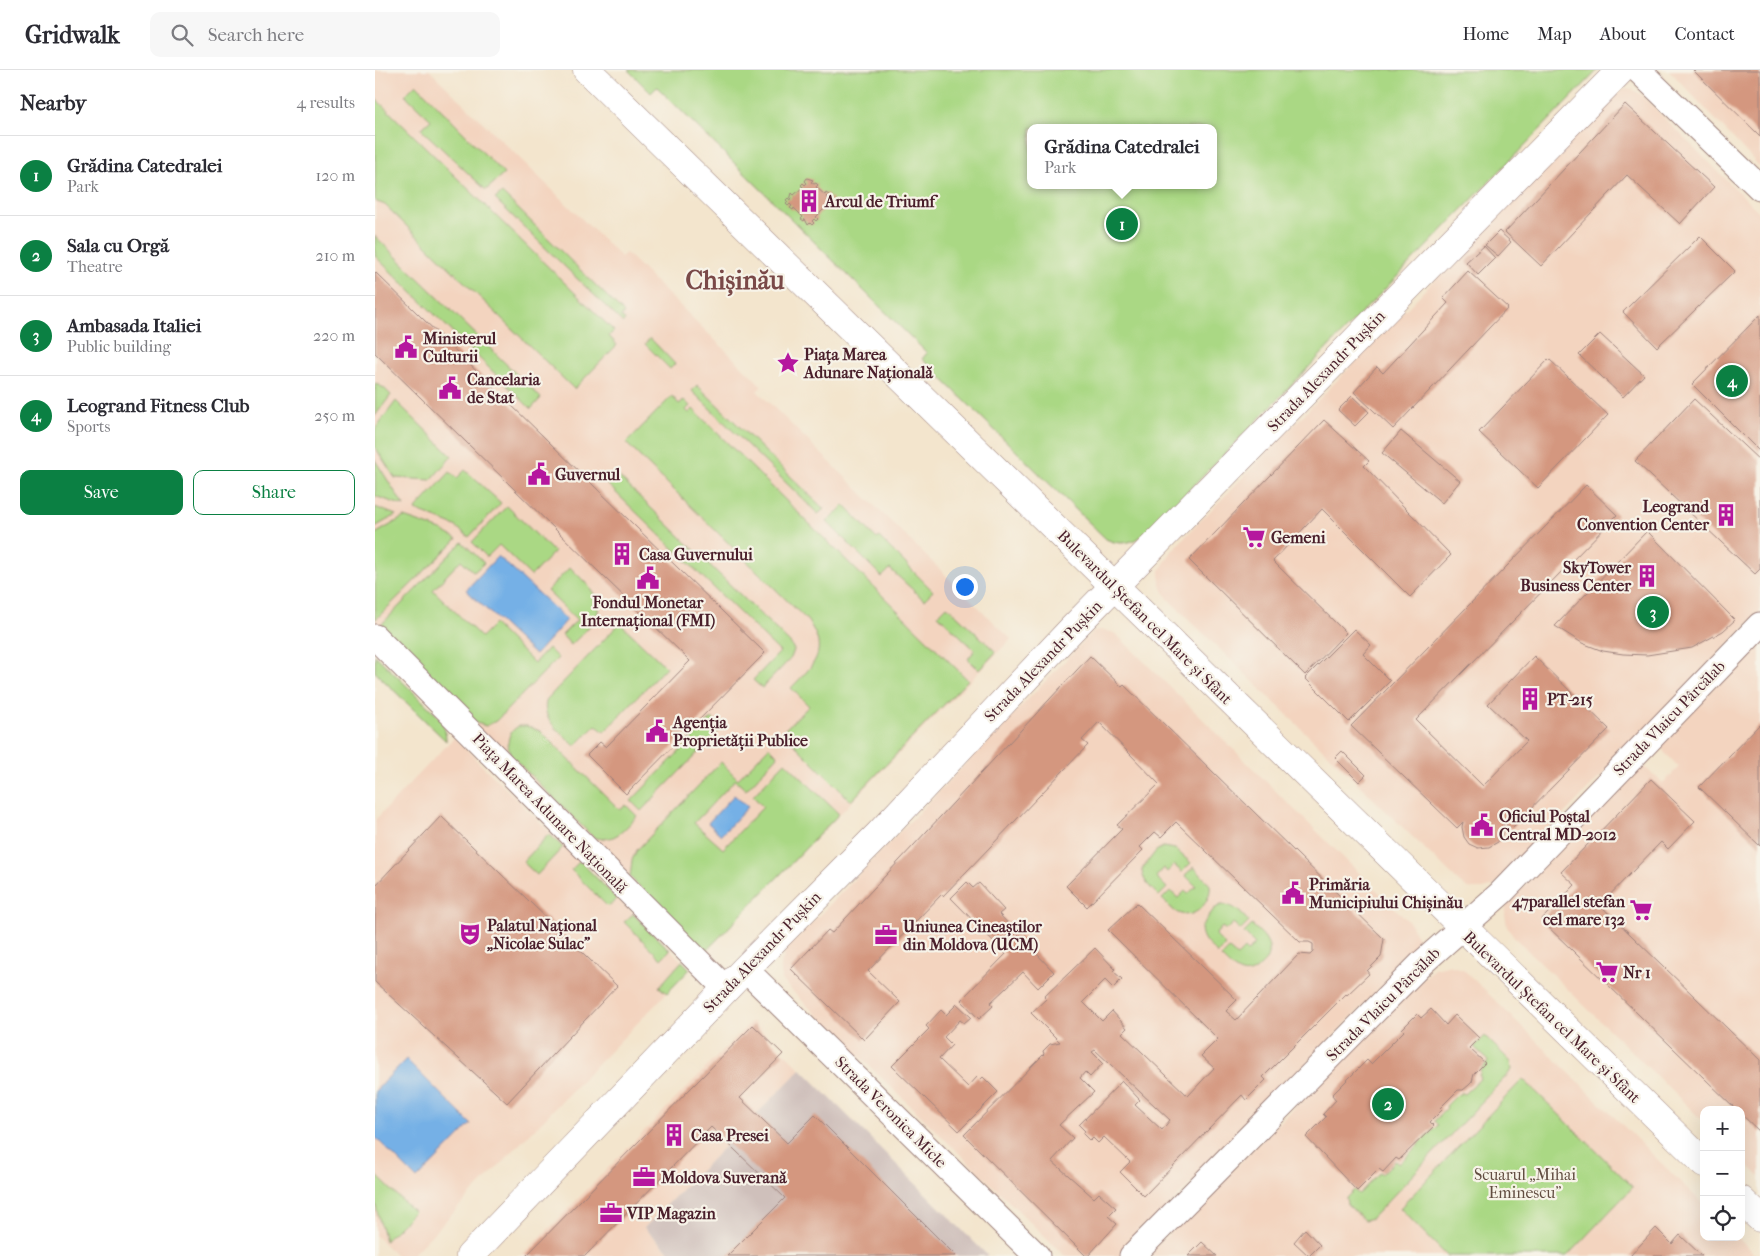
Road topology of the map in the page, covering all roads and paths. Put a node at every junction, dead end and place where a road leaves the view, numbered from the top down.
1 (587, 70) edge
2 (1621, 70) edge
3 (1638, 70) edge
4 (1760, 188) edge
5 (1115, 586) junction
6 (1760, 625) edge
7 (375, 637) edge
8 (1460, 928) junction
9 (745, 969) junction
10 (726, 989) junction
11 (1700, 1159) edge
12 (1745, 1204) edge
13 (1760, 1218) edge
14 (470, 1256) edge
15 (1037, 1256) edge
16 (1132, 1256) edge

1 - 5 main road, Bulevardul Ștefan cel Mare și Sfânt
2 - 5 main road, Strada Alexandr Pușkin
3 - 4 street
5 - 8 main road, Bulevardul Ștefan cel Mare și Sfânt
5 - 9 main road, Strada Alexandr Pușkin
6 - 8 street, Strada Vlaicu Pârcălab
7 - 10 street, Piața Marea Adunare Națională
8 - 11 main road, Bulevardul Ștefan cel Mare și Sfânt
8 - 16 street, Strada Vlaicu Pârcălab
9 - 10 main road, Strada Alexandr Pușkin
9 - 15 street, Strada Veronica Micle
10 - 14 main road, Strada Alexandr Pușkin
12 - 13 main road

